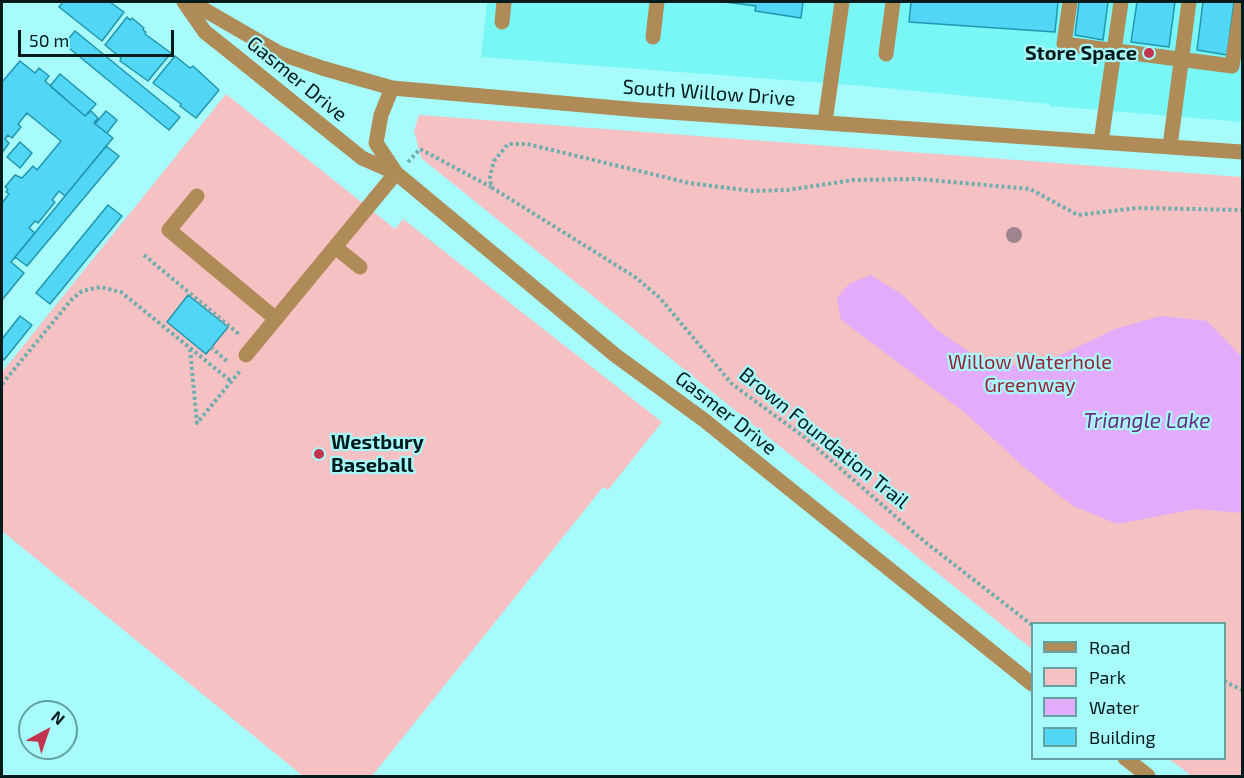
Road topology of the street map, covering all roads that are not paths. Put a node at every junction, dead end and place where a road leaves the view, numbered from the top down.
1 (184, 2) edge
2 (190, 2) edge
3 (504, 2) edge
4 (657, 2) edge
5 (842, 2) edge
6 (892, 2) edge
7 (1070, 2) edge
8 (1121, 2) edge
9 (1189, 2) edge
10 (1242, 2) edge
11 (502, 22) dead end
12 (653, 38) dead end
13 (1113, 51) junction
14 (886, 54) dead end
15 (1182, 60) junction
16 (392, 88) junction
17 (825, 122) junction
18 (1101, 141) junction
19 (1170, 146) junction
20 (1242, 152) edge
21 (396, 173) junction
22 (197, 196) dead end
23 (335, 247) junction
24 (360, 267) dead end
25 (276, 319) junction
26 (250, 351) road end
27 (1031, 683) edge
28 (1126, 760) edge
29 (1148, 777) edge

1 - 21 street, Gasmer Drive
2 - 16 street, South Willow Drive
3 - 11 street
4 - 12 street
5 - 17 street
6 - 14 street
7 - 13 street
8 - 13 street
9 - 15 street
10 - 15 street
13 - 15 street
13 - 18 street
15 - 19 street
16 - 17 street, South Willow Drive
16 - 21 street, Gasmer Drive
17 - 18 street, South Willow Drive
18 - 19 street, South Willow Drive
19 - 20 street, South Willow Drive
21 - 23 street
21 - 27 street, Gasmer Drive
22 - 25 street
23 - 24 street
23 - 25 street
25 - 26 street
28 - 29 street

